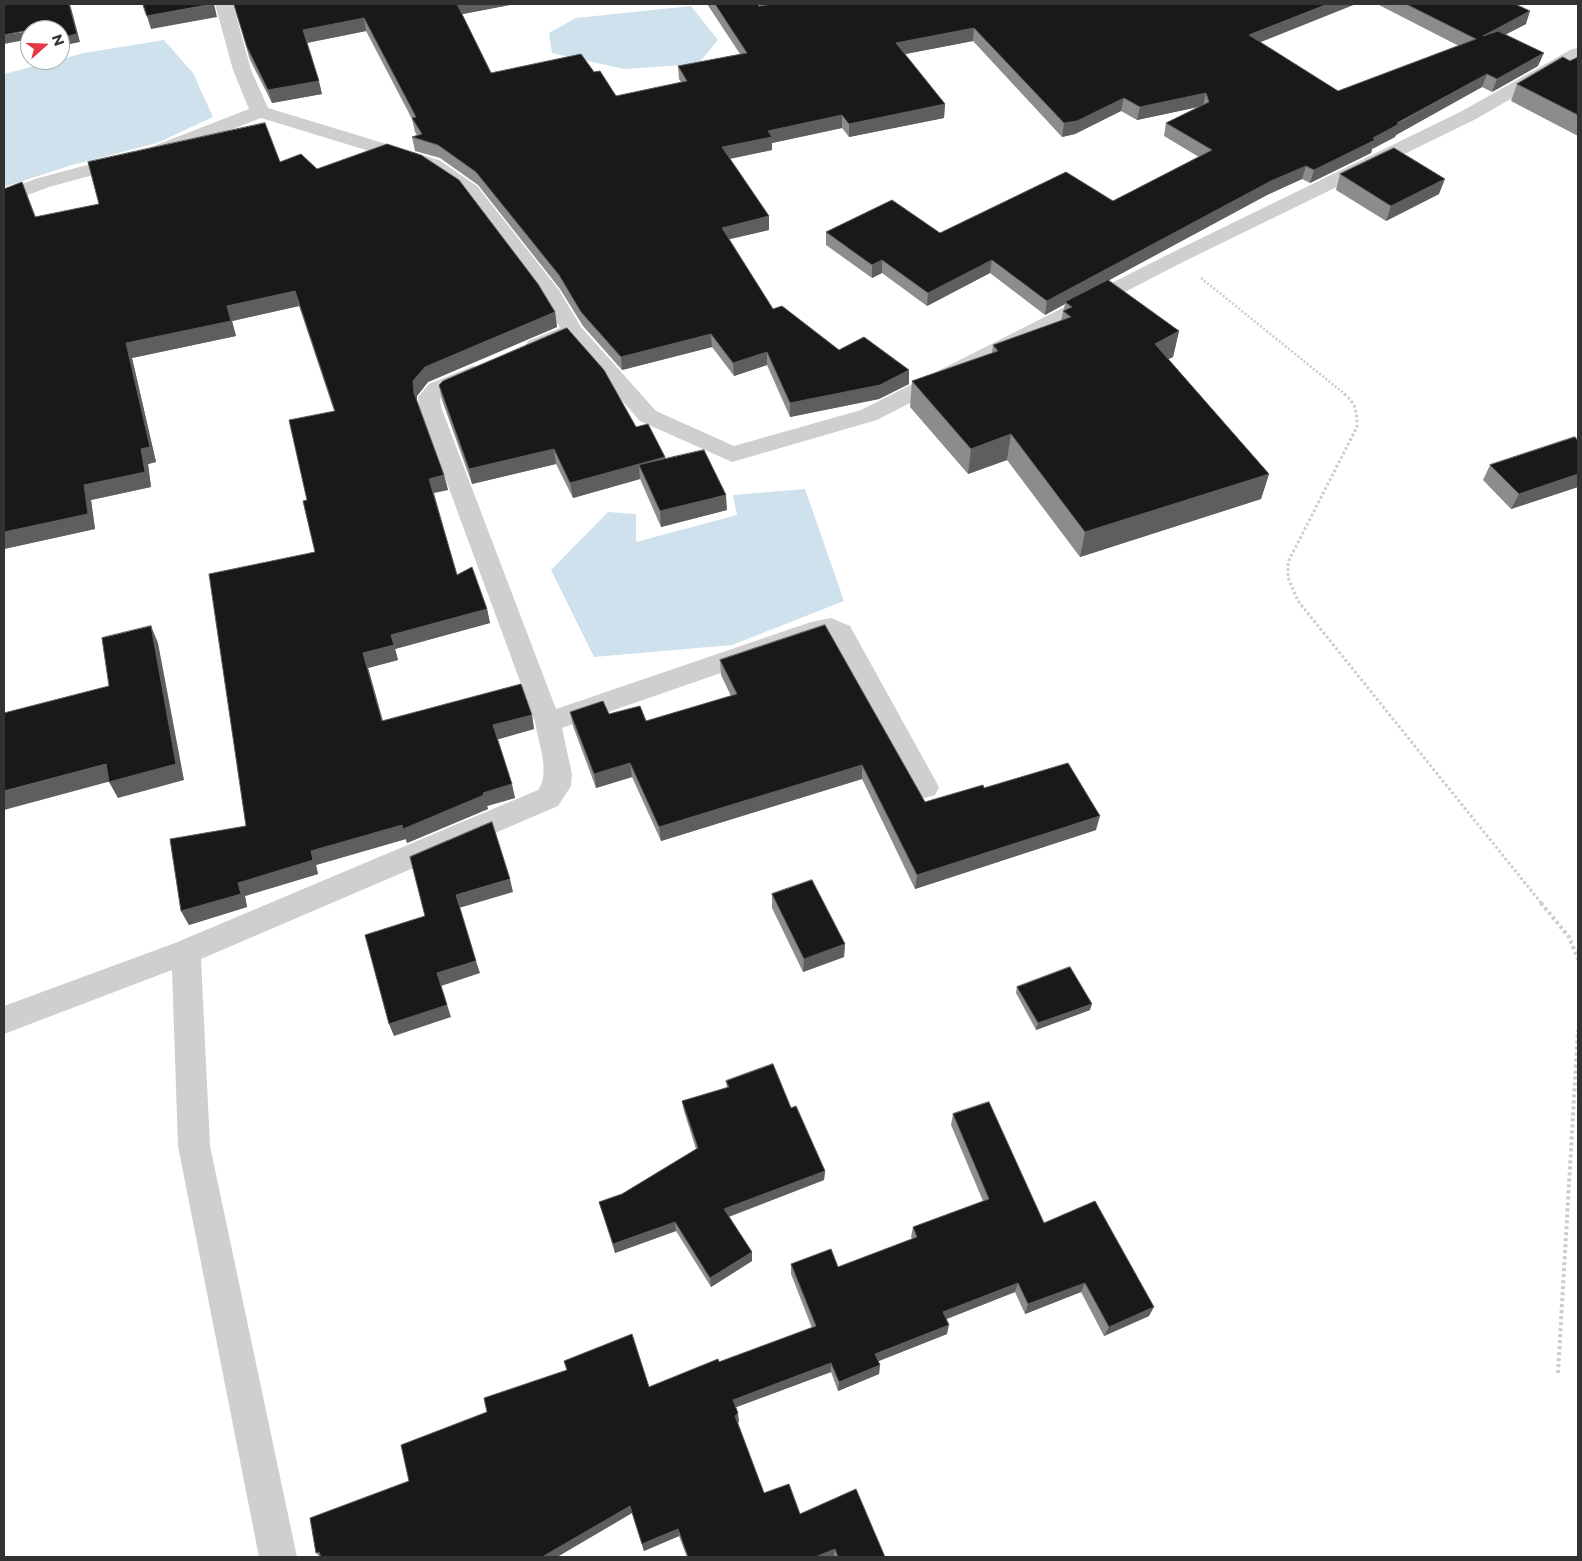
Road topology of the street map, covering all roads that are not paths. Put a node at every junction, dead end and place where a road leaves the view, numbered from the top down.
1 (224, 4) edge
2 (1578, 53) edge
3 (260, 112) junction
4 (4, 198) edge
5 (573, 330) junction
6 (519, 354) edge
7 (492, 365) edge
8 (548, 722) junction
9 (925, 787) dead end
10 (186, 952) junction
11 (4, 1020) edge
12 (278, 1557) edge

1 - 3 street
2 - 5 street
3 - 4 street
3 - 5 street
5 - 6 street
7 - 8 street
8 - 9 street
8 - 10 street
10 - 11 street
10 - 12 street

